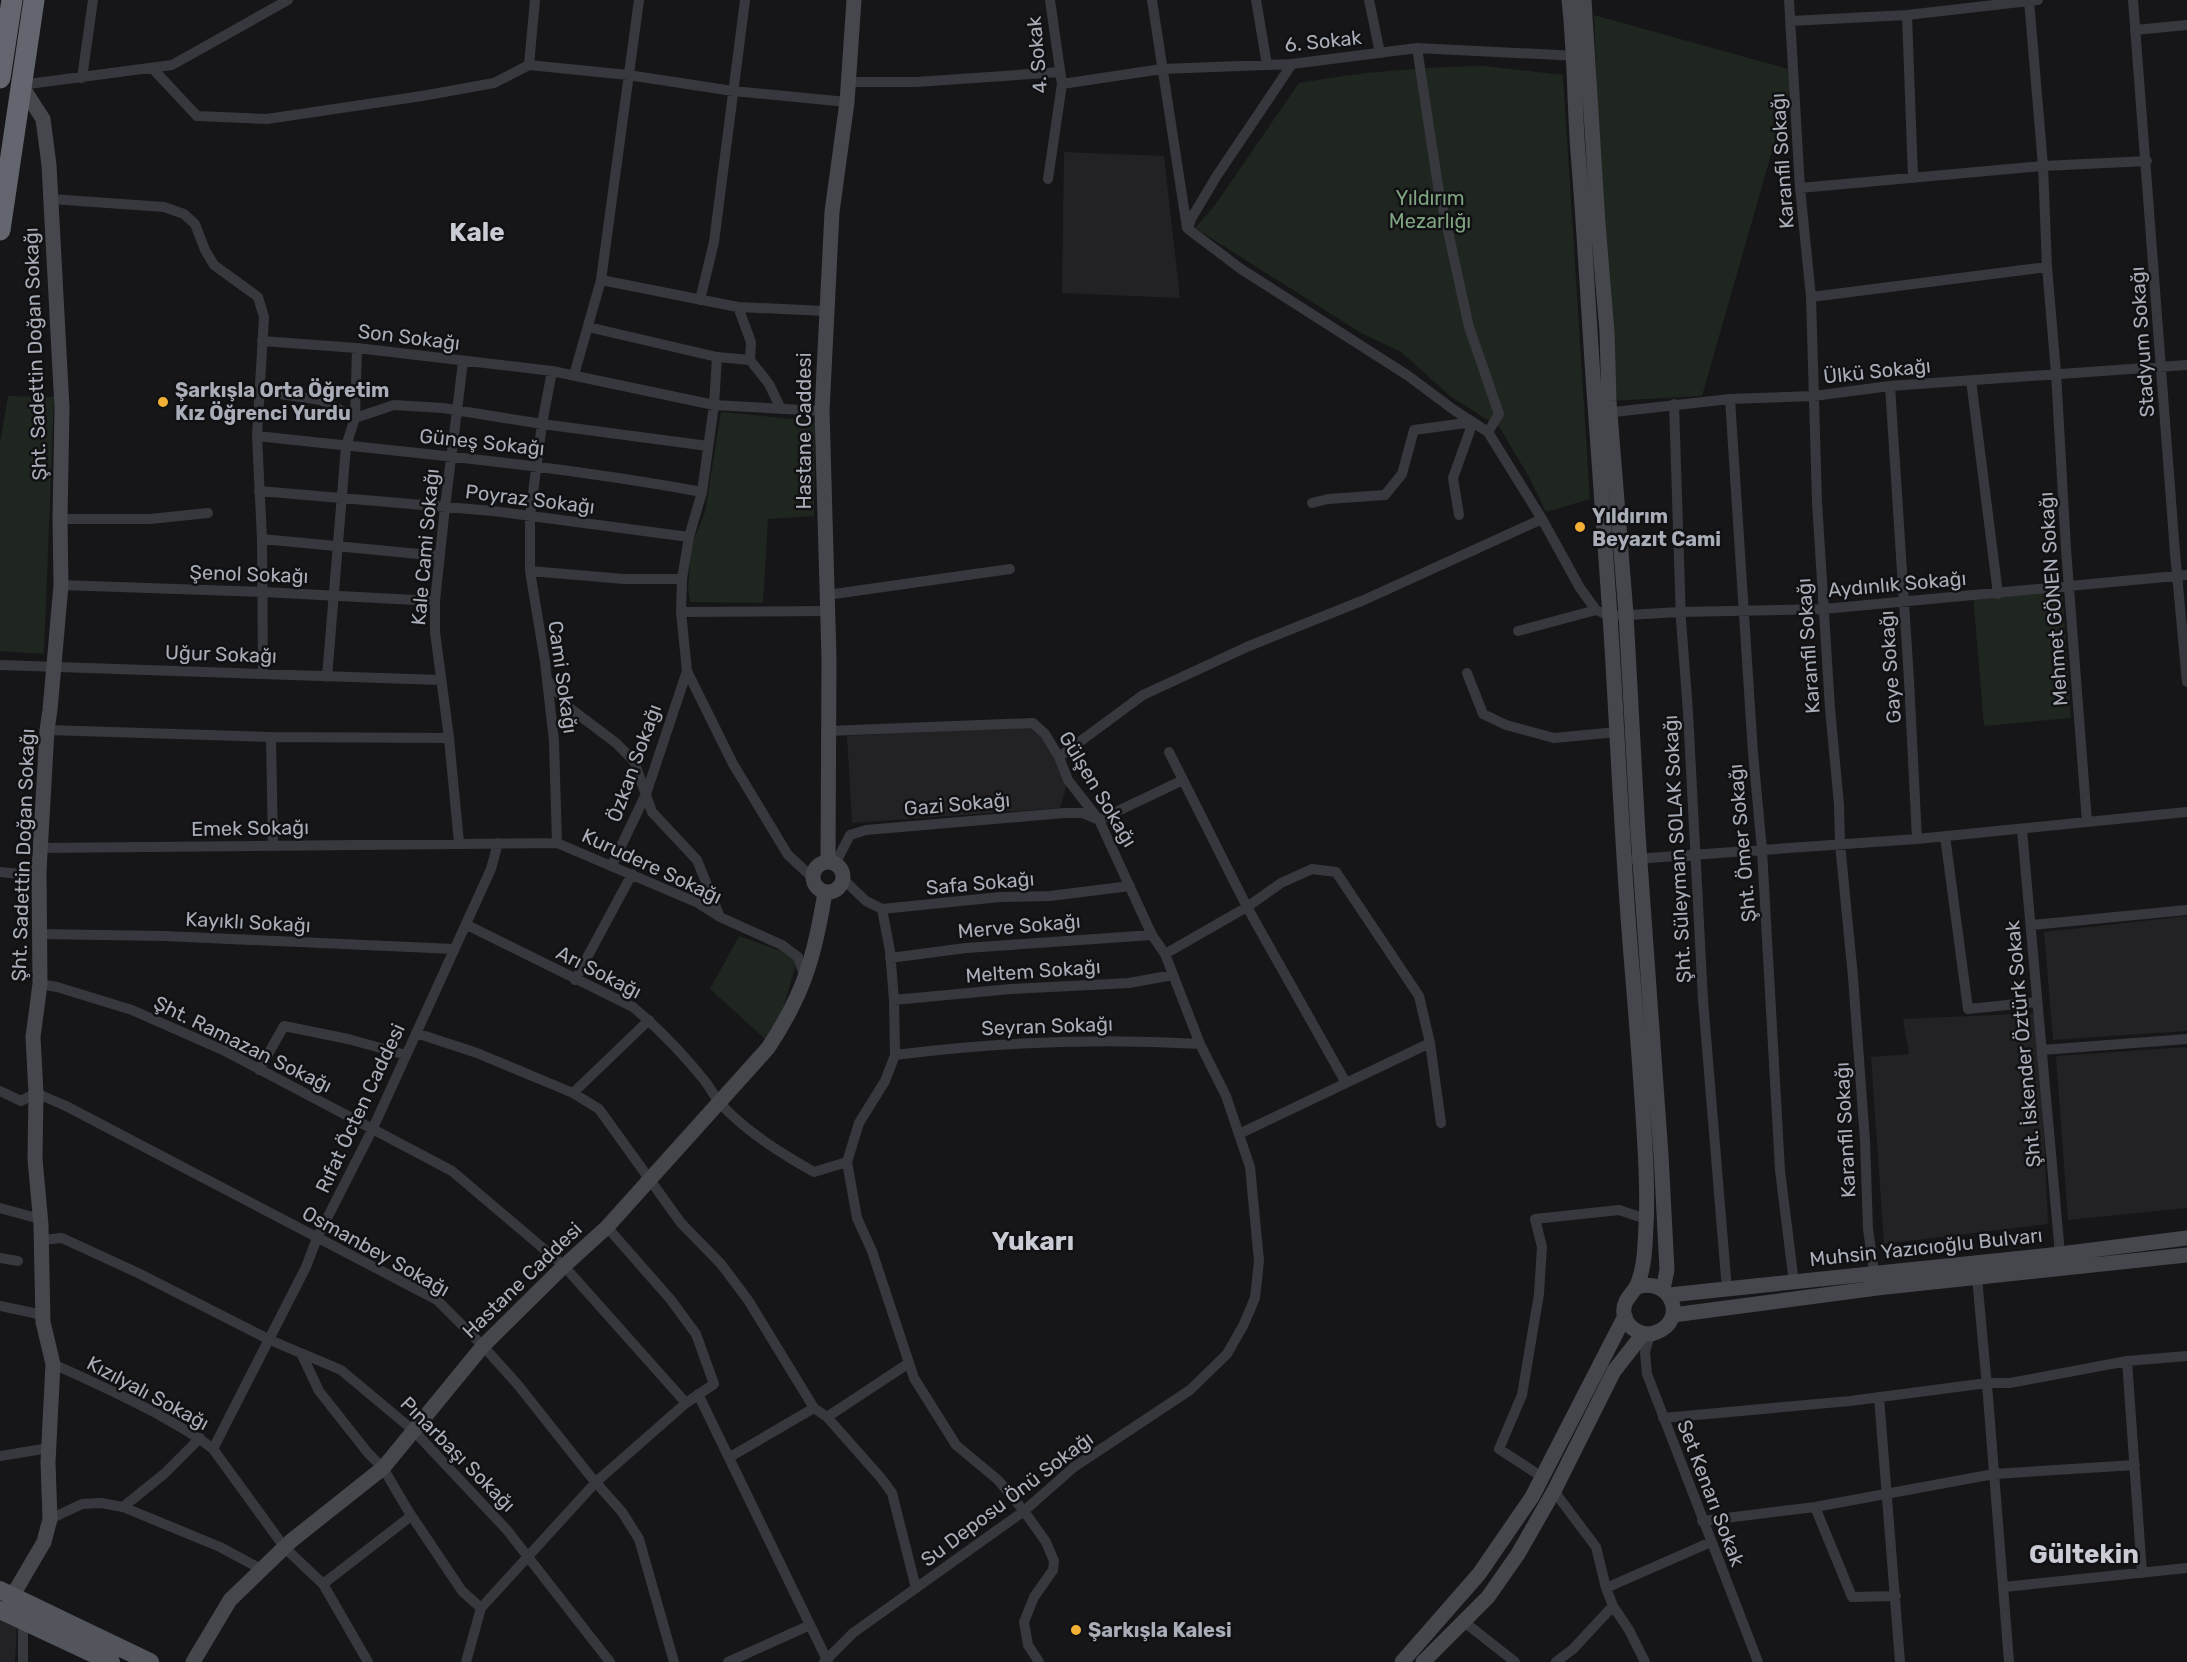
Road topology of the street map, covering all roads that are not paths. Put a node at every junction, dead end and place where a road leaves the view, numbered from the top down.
1 (12, 0) edge
2 (34, 0) edge
3 (93, 0) edge
4 (288, 0) edge
5 (535, 0) edge
6 (639, 0) edge
7 (745, 0) edge
8 (854, 0) edge
9 (1050, 0) edge
10 (1152, 0) edge
11 (1256, 0) edge
12 (1369, 0) edge
13 (1569, 0) edge
14 (1584, 0) edge
15 (1789, 0) edge
16 (2029, 0) edge
17 (2038, 0) edge
18 (2133, 0) edge
19 (1907, 15) junction
20 (1791, 21) junction
21 (2187, 25) edge
22 (2135, 30) junction
23 (1417, 48) junction
24 (1380, 53) junction
25 (1581, 56) junction
26 (1293, 64) junction
27 (529, 65) junction
28 (1268, 65) junction
29 (152, 68) junction
30 (1162, 69) junction
31 (1060, 72) junction
32 (628, 75) junction
33 (0, 78) edge
34 (82, 78) junction
35 (848, 82) junction
36 (1062, 84) junction
37 (21, 86) junction
38 (733, 91) junction
39 (847, 102) junction
40 (2146, 161) junction
41 (2043, 166) junction
42 (1913, 178) junction
43 (1048, 179) dead end
44 (1800, 188) junction
45 (51, 199) junction
46 (1188, 229) junction
47 (0, 230) edge
48 (2046, 267) junction
49 (601, 280) junction
50 (1811, 297) junction
51 (700, 300) junction
52 (738, 307) junction
53 (825, 311) junction
54 (588, 327) junction
55 (262, 341) junction
56 (357, 348) junction
57 (717, 357) junction
58 (750, 360) junction
59 (463, 362) junction
60 (2187, 365) edge
61 (2162, 368) junction
62 (552, 371) junction
63 (2056, 373) junction
64 (574, 375) junction
65 (1971, 380) junction
66 (1890, 386) junction
67 (260, 392) junction
68 (1814, 396) junction
69 (1730, 399) junction
70 (1674, 404) junction
71 (714, 405) junction
72 (456, 409) junction
73 (781, 409) junction
74 (822, 411) junction
75 (1603, 413) junction
76 (355, 418) junction
77 (1473, 422) junction
78 (542, 424) junction
79 (1488, 432) junction
80 (257, 436) junction
81 (346, 446) junction
82 (708, 446) junction
83 (450, 455) junction
84 (538, 466) junction
85 (258, 491) junction
86 (702, 492) junction
87 (341, 499) junction
88 (1312, 503) dead end
89 (445, 507) junction
90 (208, 513) dead end
91 (1459, 515) dead end
92 (530, 516) junction
93 (60, 519) junction
94 (1542, 519) junction
95 (689, 537) junction
96 (262, 540) junction
97 (337, 545) junction
98 (440, 556) junction
99 (1010, 569) dead end
100 (530, 571) junction
101 (2182, 576) edge
102 (682, 579) junction
103 (61, 585) junction
104 (2070, 587) junction
105 (263, 592) junction
106 (1998, 594) junction
107 (333, 595) junction
108 (435, 602) junction
109 (827, 603) junction
110 (1904, 603) junction
111 (1824, 609) junction
112 (1743, 611) junction
113 (681, 612) junction
114 (1680, 612) junction
115 (1603, 613) junction
116 (1626, 614) junction
117 (1518, 631) dead end
118 (0, 665) edge
119 (54, 666) junction
120 (687, 671) junction
121 (263, 673) junction
122 (1467, 673) dead end
123 (327, 677) junction
124 (547, 679) junction
125 (441, 680) junction
126 (2187, 682) edge
127 (47, 730) junction
128 (828, 731) junction
129 (1617, 732) junction
130 (271, 737) junction
131 (449, 738) junction
132 (1169, 752) dead end
133 (1059, 757) junction
134 (1183, 780) junction
135 (646, 794) junction
136 (2187, 812) edge
137 (1099, 820) junction
138 (2087, 822) junction
139 (2022, 830) junction
140 (1945, 836) junction
141 (1917, 839) junction
142 (459, 843) junction
143 (498, 843) junction
144 (557, 843) junction
145 (1839, 844) junction
146 (273, 845) junction
147 (40, 848) junction
148 (1762, 850) junction
149 (1695, 853) junction
150 (1641, 858) junction
151 (1624, 859) junction
152 (831, 863) junction
153 (612, 865) junction
154 (0, 872) edge
155 (39, 872) junction
156 (632, 874) junction
157 (813, 878) junction
158 (843, 879) junction
159 (1130, 886) junction
160 (825, 892) junction
161 (1247, 906) junction
162 (882, 909) junction
163 (2187, 910) edge
164 (720, 917) junction
165 (467, 925) junction
166 (2031, 925) junction
167 (39, 934) junction
168 (1152, 935) junction
169 (454, 949) junction
170 (1165, 954) junction
171 (890, 958) junction
172 (1173, 975) junction
173 (806, 979) junction
174 (575, 980) junction
175 (40, 984) junction
176 (894, 1000) junction
177 (2037, 1002) junction
178 (649, 1020) junction
179 (416, 1033) junction
180 (2187, 1039) edge
181 (1430, 1043) junction
182 (1200, 1044) junction
183 (2042, 1050) junction
184 (406, 1055) junction
185 (895, 1055) junction
186 (259, 1070) junction
187 (1346, 1083) junction
188 (0, 1091) edge
189 (36, 1093) junction
190 (573, 1093) junction
191 (1226, 1096) joint
192 (720, 1102) junction
193 (1441, 1123) dead end
194 (373, 1128) junction
195 (1239, 1134) junction
196 (846, 1162) junction
197 (650, 1180) junction
198 (0, 1208) edge
199 (40, 1219) junction
200 (1646, 1219) junction
201 (607, 1227) junction
202 (317, 1238) junction
203 (2187, 1238) edge
204 (41, 1240) junction
205 (2060, 1254) junction
206 (2187, 1255) edge
207 (0, 1258) edge
208 (18, 1261) dead end
209 (564, 1266) junction
210 (1977, 1278) junction
211 (1875, 1281) junction
212 (1794, 1283) junction
213 (1637, 1287) junction
214 (1726, 1290) junction
215 (1666, 1292) junction
216 (0, 1306) edge
217 (43, 1315) junction
218 (1673, 1315) junction
219 (1625, 1316) junction
220 (1646, 1334) junction
221 (270, 1340) junction
222 (483, 1346) junction
223 (301, 1353) junction
224 (2187, 1356) edge
225 (2127, 1361) junction
226 (53, 1364) junction
227 (909, 1364) junction
228 (1987, 1383) junction
229 (698, 1394) junction
230 (1879, 1397) junction
231 (686, 1403) junction
232 (814, 1408) junction
233 (827, 1417) junction
234 (1663, 1418) junction
235 (414, 1431) junction
236 (200, 1438) junction
237 (49, 1448) junction
238 (213, 1449) junction
239 (0, 1456) edge
240 (730, 1457) junction
241 (2135, 1465) junction
242 (383, 1468) junction
243 (1994, 1474) junction
244 (1542, 1478) junction
245 (596, 1482) junction
246 (1554, 1491) junction
247 (1886, 1494) junction
248 (123, 1507) junction
249 (1815, 1507) junction
250 (1024, 1511) junction
251 (411, 1516) junction
252 (50, 1518) junction
253 (1702, 1521) junction
254 (1711, 1542) junction
255 (285, 1548) junction
256 (528, 1556) junction
257 (2187, 1568) edge
258 (261, 1569) junction
259 (2142, 1573) junction
260 (323, 1584) junction
261 (916, 1587) junction
262 (2004, 1587) junction
263 (1606, 1588) junction
264 (7, 1594) edge
265 (1896, 1596) junction
266 (1613, 1606) junction
267 (480, 1608) junction
268 (0, 1610) edge
269 (1463, 1621) junction
270 (23, 1622) junction
271 (810, 1625) junction
272 (1568, 1658) edge
273 (826, 1661) edge
274 (23, 1662) edge
275 (111, 1662) edge
276 (150, 1662) edge
277 (193, 1662) edge
278 (368, 1662) edge
279 (466, 1662) edge
280 (610, 1662) edge
281 (674, 1662) edge
282 (728, 1662) edge
283 (1039, 1662) edge
284 (1402, 1662) edge
285 (1423, 1662) edge
286 (1515, 1662) edge
287 (1556, 1662) edge
288 (1645, 1662) edge
289 (1758, 1662) edge
290 (1900, 1662) edge
291 (2008, 1662) edge

1 - 33 highway
2 - 37 highway
3 - 34 street
4 - 29 street
5 - 27 street
6 - 32 street
7 - 38 street
8 - 35 street, Hastane Caddesi
9 - 31 street, 4. Sokak
10 - 30 street
11 - 28 street
12 - 24 street
13 - 25 street
14 - 25 street
15 - 20 street, Karanfil Sokağı
16 - 17 street
16 - 19 street
16 - 41 street, Mehmet GÖNEN Sokağı
18 - 22 street, Stadyum Sokağı
19 - 20 street
19 - 42 street
20 - 44 street, Karanfil Sokağı
21 - 22 street
22 - 40 street, Stadyum Sokağı
23 - 24 street, 6. Sokak
23 - 25 street, 6. Sokak
23 - 79 street
24 - 26 street, 6. Sokak
25 - 75 street
26 - 28 street, 6. Sokak
26 - 46 street
27 - 29 street
27 - 32 street
28 - 30 street, 6. Sokak
29 - 34 street
30 - 36 street, 6. Sokak
30 - 46 street
31 - 35 street
31 - 36 street, 4. Sokak
32 - 38 street
32 - 49 street
34 - 37 street
35 - 39 street, Hastane Caddesi
36 - 43 street, 4. Sokak
37 - 45 street, Şht. Sadettin Doğan Sokağı
37 - 47 highway
38 - 39 street
38 - 51 street
39 - 53 street, Hastane Caddesi
40 - 41 street
40 - 61 street, Stadyum Sokağı
41 - 42 street
41 - 48 street, Mehmet GÖNEN Sokağı
42 - 44 street
44 - 50 street, Karanfil Sokağı
45 - 55 street
45 - 93 street, Şht. Sadettin Doğan Sokağı
46 - 77 street
48 - 50 street
48 - 63 street, Mehmet GÖNEN Sokağı
49 - 51 street
49 - 54 street
50 - 68 street, Karanfil Sokağı
51 - 52 street
52 - 53 street
52 - 58 street
53 - 74 street, Hastane Caddesi
54 - 57 street
54 - 64 street
55 - 56 street, Son Sokağı
55 - 67 street
56 - 59 street, Son Sokağı
56 - 76 street
57 - 58 street
57 - 71 street
58 - 73 street
59 - 62 street, Son Sokağı
59 - 72 street, Kale Cami Sokağı
60 - 61 street, Ülkü Sokağı
61 - 63 street, Ülkü Sokağı
61 - 101 street, Stadyum Sokağı
62 - 64 street, Son Sokağı
62 - 78 street, Cami Sokağı
63 - 65 street, Ülkü Sokağı
63 - 104 street, Mehmet GÖNEN Sokağı
64 - 71 street, Son Sokağı
65 - 66 street, Ülkü Sokağı
65 - 106 street
66 - 68 street, Ülkü Sokağı
66 - 110 street, Gaye Sokağı
67 - 76 street
67 - 80 street
68 - 69 street, Ülkü Sokağı
68 - 111 street, Karanfil Sokağı
69 - 70 street, Ülkü Sokağı
69 - 112 street, Şht. Ömer Sokağı
70 - 75 street, Ülkü Sokağı
70 - 114 street, Şht. Süleyman SOLAK Sokağı
71 - 73 street, Son Sokağı
71 - 82 street
72 - 76 street
72 - 78 street
72 - 83 street, Kale Cami Sokağı
73 - 74 street, Son Sokağı
74 - 109 street, Hastane Caddesi
75 - 115 street
75 - 116 street
76 - 81 street
77 - 79 street
77 - 88 street
77 - 91 street
78 - 82 street
78 - 84 street, Cami Sokağı
79 - 94 street
80 - 81 street, Güneş Sokağı
80 - 85 street
81 - 83 street, Güneş Sokağı
81 - 87 street
82 - 86 street
83 - 84 street, Güneş Sokağı
83 - 89 street, Kale Cami Sokağı
84 - 86 street, Güneş Sokağı
84 - 92 street, Cami Sokağı
85 - 87 street, Poyraz Sokağı
85 - 96 street
86 - 95 street
87 - 89 street, Poyraz Sokağı
87 - 97 street
89 - 92 street, Poyraz Sokağı
89 - 98 street, Kale Cami Sokağı
90 - 93 street
92 - 95 street, Poyraz Sokağı
92 - 100 street, Cami Sokağı
93 - 103 street, Şht. Sadettin Doğan Sokağı
94 - 115 street
94 - 133 street
95 - 102 street
96 - 97 street
96 - 105 street
97 - 98 street
97 - 107 street
98 - 108 street, Kale Cami Sokağı
99 - 109 street
100 - 102 street
100 - 124 street, Cami Sokağı
101 - 104 street, Aydınlık Sokağı
101 - 126 street, Stadyum Sokağı
102 - 113 street
103 - 105 street, Şenol Sokağı
103 - 119 street, Şht. Sadettin Doğan Sokağı
104 - 106 street, Aydınlık Sokağı
104 - 138 street, Mehmet GÖNEN Sokağı
105 - 107 street, Şenol Sokağı
105 - 121 street
106 - 110 street, Aydınlık Sokağı
107 - 108 street, Şenol Sokağı
107 - 123 street
108 - 125 street, Kale Cami Sokağı
109 - 113 street
109 - 128 street, Hastane Caddesi
110 - 111 street, Aydınlık Sokağı
110 - 141 street, Gaye Sokağı
111 - 112 street, Aydınlık Sokağı
111 - 145 street, Karanfil Sokağı
112 - 114 street, Aydınlık Sokağı
112 - 148 street, Şht. Ömer Sokağı
113 - 120 street
114 - 116 street, Aydınlık Sokağı
114 - 149 street, Şht. Süleyman SOLAK Sokağı
115 - 116 street, Aydınlık Sokağı
115 - 117 street, Aydınlık Sokağı
115 - 129 street
116 - 150 street
118 - 119 street, Uğur Sokağı
119 - 121 street, Uğur Sokağı
119 - 127 street, Şht. Sadettin Doğan Sokağı
120 - 135 street, Özkan Sokağı
120 - 157 street
121 - 123 street, Uğur Sokağı
122 - 129 street
123 - 125 street, Uğur Sokağı
124 - 135 street
124 - 144 street, Cami Sokağı
125 - 131 street, Kale Cami Sokağı
127 - 130 street
127 - 147 street, Şht. Sadettin Doğan Sokağı
128 - 133 street, Gülşen Sokağı
128 - 152 street, Hastane Caddesi
129 - 151 street
130 - 131 street
130 - 146 street
131 - 142 street, Kale Cami Sokağı
132 - 134 street
133 - 137 street, Gülşen Sokağı
134 - 137 street
134 - 161 street
135 - 153 street, Özkan Sokağı
135 - 164 street
136 - 138 street
137 - 152 street, Gazi Sokağı
137 - 159 street, Gülşen Sokağı
138 - 139 street
139 - 140 street
139 - 166 street, Şht. İskender Öztürk Sokak
140 - 141 street
140 - 177 street
141 - 145 street
142 - 143 street, Kurudere Sokağı
142 - 146 street, Emek Sokağı
143 - 144 street, Kurudere Sokağı
143 - 165 street, Rıfat Öcten Caddesi
144 - 153 street, Kurudere Sokağı
145 - 148 street
145 - 211 street, Karanfil Sokağı
146 - 147 street, Emek Sokağı
147 - 155 street, Şht. Sadettin Doğan Sokağı
148 - 149 street
148 - 212 street, Şht. Ömer Sokağı
149 - 150 street
149 - 214 street, Şht. Süleyman SOLAK Sokağı
150 - 151 street
150 - 215 street
151 - 200 street
152 - 157 street
152 - 158 street
153 - 156 street, Kurudere Sokağı
154 - 155 street
155 - 167 street, Şht. Sadettin Doğan Sokağı
156 - 164 street, Kurudere Sokağı
156 - 174 street
157 - 160 street
158 - 160 street
158 - 162 street
159 - 162 street, Safa Sokağı
159 - 168 street, Gülşen Sokağı
160 - 173 street, Hastane Caddesi
161 - 170 street
161 - 181 street
161 - 187 street
162 - 171 street
163 - 166 street
164 - 173 street, Kurudere Sokağı
165 - 169 street, Rıfat Öcten Caddesi
165 - 174 street, Arı Sokağı
166 - 177 street, Şht. İskender Öztürk Sokak
167 - 169 street, Kayıklı Sokağı
167 - 175 street, Şht. Sadettin Doğan Sokağı
168 - 170 street, Gülşen Sokağı
168 - 171 street, Merve Sokağı
169 - 179 street, Rıfat Öcten Caddesi
170 - 172 street, Gülşen Sokağı
171 - 176 street
172 - 176 street, Meltem Sokağı
172 - 182 street, Gülşen Sokağı
173 - 192 street, Hastane Caddesi
174 - 178 street, Arı Sokağı
175 - 186 street, Şht. Ramazan Sokağı
175 - 189 street, Şht. Sadettin Doğan Sokağı
176 - 185 street
177 - 183 street, Şht. İskender Öztürk Sokak
178 - 190 street
178 - 192 street, Arı Sokağı
179 - 184 street, Rıfat Öcten Caddesi
179 - 190 street
180 - 183 street
181 - 187 street
181 - 193 street
182 - 185 street, Seyran Sokağı
182 - 191 street, Gülşen Sokağı
183 - 205 street, Şht. İskender Öztürk Sokak
184 - 186 street
184 - 194 street, Rıfat Öcten Caddesi
185 - 196 street
186 - 194 street, Şht. Ramazan Sokağı
187 - 195 street
188 - 189 street
189 - 199 street, Şht. Sadettin Doğan Sokağı
189 - 202 street, Osmanbey Sokağı
190 - 197 street
191 - 195 street, Su Deposu Önü Sokağı
192 - 196 street, Arı Sokağı
192 - 197 street, Hastane Caddesi
194 - 202 street, Rıfat Öcten Caddesi
194 - 209 street, Şht. Ramazan Sokağı
195 - 250 street, Su Deposu Önü Sokağı
196 - 227 street
197 - 201 street, Hastane Caddesi
197 - 232 street
198 - 199 street
199 - 204 street, Şht. Sadettin Doğan Sokağı
200 - 213 street
200 - 244 street
201 - 209 street, Hastane Caddesi
201 - 229 street
202 - 221 street, Rıfat Öcten Caddesi
202 - 222 street, Osmanbey Sokağı
203 - 205 street, Muhsin Yazıcıoğlu Bulvarı
204 - 217 street, Şht. Sadettin Doğan Sokağı
204 - 221 street, Pınarbaşı Sokağı
205 - 211 street, Muhsin Yazıcıoğlu Bulvarı
206 - 210 street, Muhsin Yazıcıoğlu Bulvarı
207 - 208 street
209 - 222 street, Hastane Caddesi
209 - 231 street, Şht. Ramazan Sokağı
210 - 211 street, Muhsin Yazıcıoğlu Bulvarı
210 - 228 street
211 - 212 street, Muhsin Yazıcıoğlu Bulvarı
211 - 218 street, Muhsin Yazıcıoğlu Bulvarı
212 - 214 street, Muhsin Yazıcıoğlu Bulvarı
213 - 215 street
213 - 219 street
214 - 215 street, Muhsin Yazıcıoğlu Bulvarı
215 - 218 street
216 - 217 street
217 - 226 street, Şht. Sadettin Doğan Sokağı
218 - 220 street
219 - 220 street
219 - 244 street
220 - 234 street, Set Kenarı Sokak
220 - 246 street
221 - 223 street, Pınarbaşı Sokağı
221 - 238 street, Rıfat Öcten Caddesi
222 - 235 street, Hastane Caddesi
222 - 245 street, Osmanbey Sokağı
223 - 235 street, Pınarbaşı Sokağı
223 - 242 street
224 - 225 street
225 - 228 street
225 - 241 street
226 - 236 street, Kızılyalı Sokağı
226 - 237 street, Şht. Sadettin Doğan Sokağı
227 - 233 street
227 - 250 street
228 - 230 street
228 - 243 street
229 - 231 street
229 - 240 street
230 - 234 street
230 - 247 street
231 - 245 street
232 - 233 street
232 - 240 street
233 - 261 street
234 - 253 street, Set Kenarı Sokak
235 - 242 street, Hastane Caddesi
235 - 256 street, Pınarbaşı Sokağı
236 - 238 street, Kızılyalı Sokağı
236 - 248 street
237 - 239 street
237 - 252 street, Şht. Sadettin Doğan Sokağı
238 - 255 street, Kızılyalı Sokağı
240 - 271 street
241 - 243 street
241 - 259 street
242 - 251 street
242 - 255 street, Hastane Caddesi
243 - 247 street
243 - 262 street
244 - 284 street
245 - 256 street
245 - 281 street, Osmanbey Sokağı
246 - 263 street
246 - 269 street
247 - 249 street
247 - 265 street
248 - 252 street
248 - 258 street
249 - 253 street
249 - 265 street
250 - 261 street, Su Deposu Önü Sokağı
250 - 283 street
251 - 260 street
251 - 267 street
252 - 264 street, Şht. Sadettin Doğan Sokağı
253 - 254 street, Set Kenarı Sokak
254 - 263 street
254 - 289 street, Set Kenarı Sokak
255 - 258 street, Hastane Caddesi
255 - 260 street, Kızılyalı Sokağı
256 - 267 street
256 - 280 street, Pınarbaşı Sokağı
257 - 259 street
258 - 277 street, Hastane Caddesi
259 - 262 street
260 - 278 street, Kızılyalı Sokağı
261 - 273 street, Su Deposu Önü Sokağı
262 - 291 street
263 - 266 street
264 - 270 street
264 - 276 main road
265 - 290 street
266 - 272 street
266 - 288 street
267 - 279 street
268 - 270 main road
269 - 285 street
269 - 286 street
270 - 274 street
270 - 275 main road
271 - 273 street
271 - 282 street
272 - 287 street

